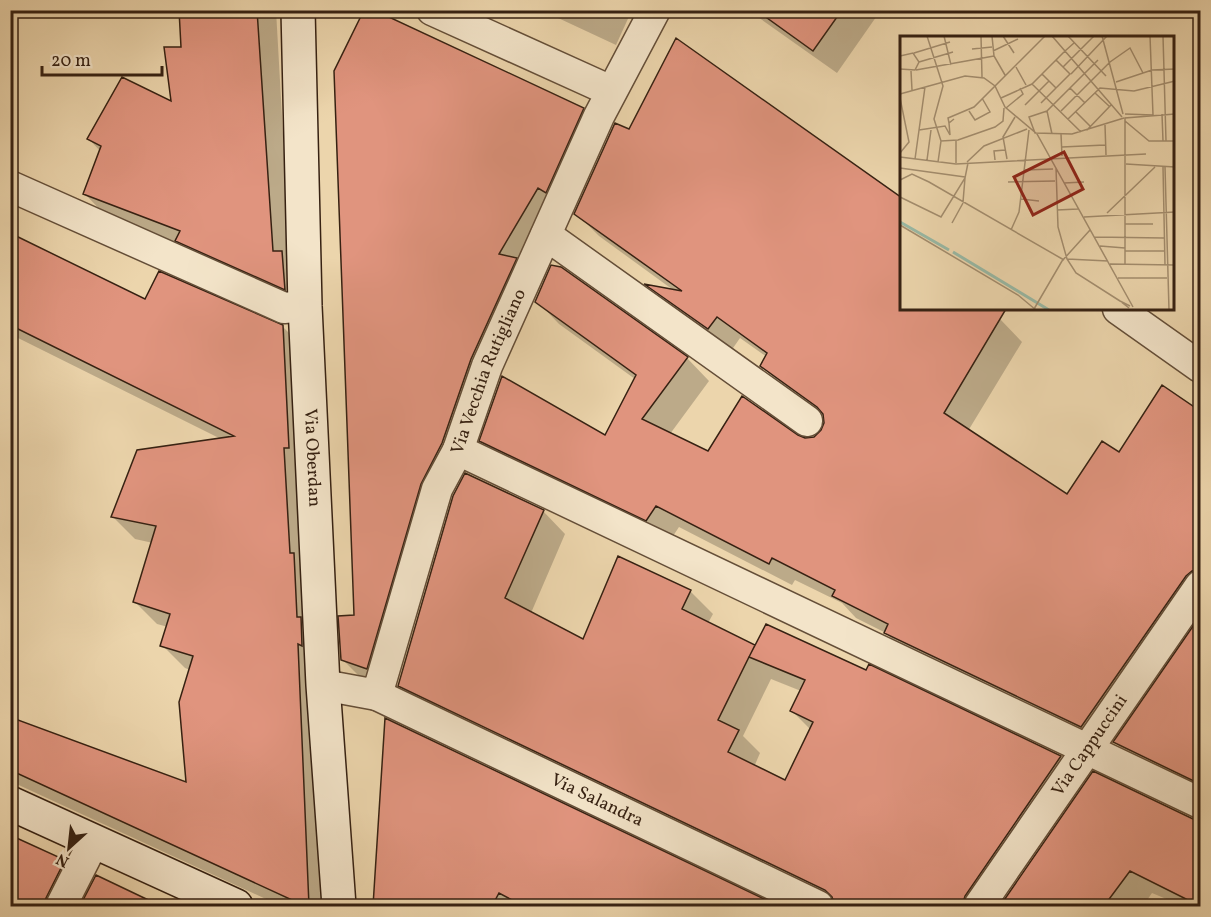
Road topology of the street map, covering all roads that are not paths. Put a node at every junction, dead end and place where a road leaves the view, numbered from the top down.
1 (298, 10) edge
2 (432, 10) edge
3 (655, 10) edge
4 (611, 91) junction
5 (10, 186) edge
6 (546, 235) junction
7 (305, 306) junction
8 (1119, 310) edge
9 (1200, 367) edge
10 (807, 421) dead end
11 (458, 450) junction
12 (1200, 586) edge
13 (323, 685) junction
14 (377, 695) junction
15 (1088, 750) junction
16 (10, 803) edge
17 (1200, 803) edge
18 (94, 841) junction
19 (61, 906) edge
20 (236, 906) edge
21 (339, 906) edge
22 (818, 906) edge
23 (979, 906) edge

1 - 7 street, Via Oberdan
2 - 4 street
3 - 4 street, Via Vecchia Rutigliano
4 - 6 street, Via Vecchia Rutigliano
5 - 7 street
6 - 10 street
6 - 11 street, Via Vecchia Rutigliano
7 - 13 street, Via Oberdan
8 - 9 street
11 - 14 street, Via Vecchia Rutigliano
11 - 15 street
12 - 15 street, Via Cappuccini
13 - 14 street
13 - 21 street, Via Oberdan
14 - 22 street, Via Salandra
15 - 17 street
15 - 23 street, Via Cappuccini
16 - 18 street
18 - 19 street
18 - 20 street

